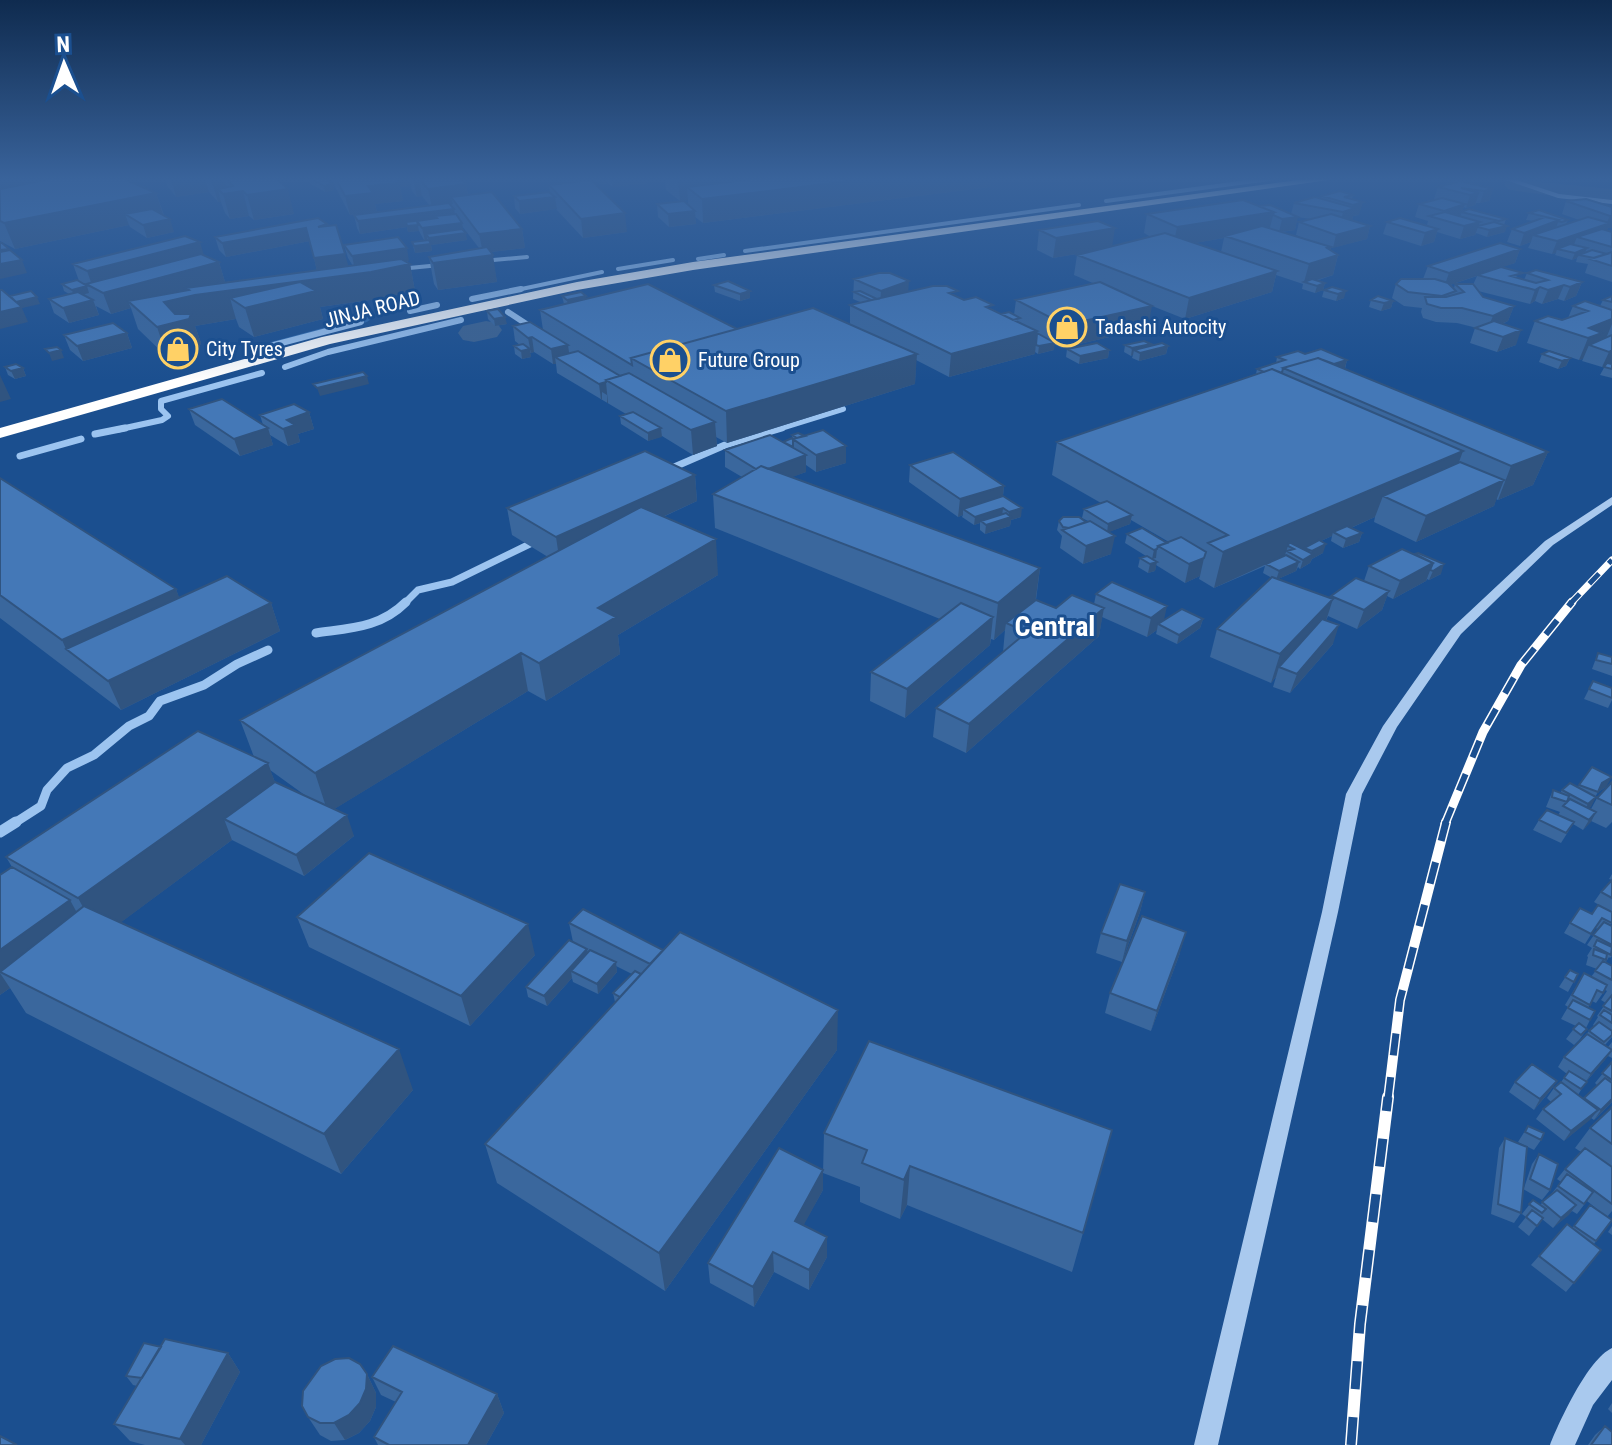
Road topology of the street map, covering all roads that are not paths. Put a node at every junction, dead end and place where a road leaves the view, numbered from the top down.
1 (838, 246) edge
2 (0, 433) edge
3 (1612, 500) edge
4 (1612, 1360) edge
5 (1206, 1445) edge
6 (1562, 1445) edge

1 - 2 highway, JINJA ROAD
3 - 5 street
4 - 6 street

